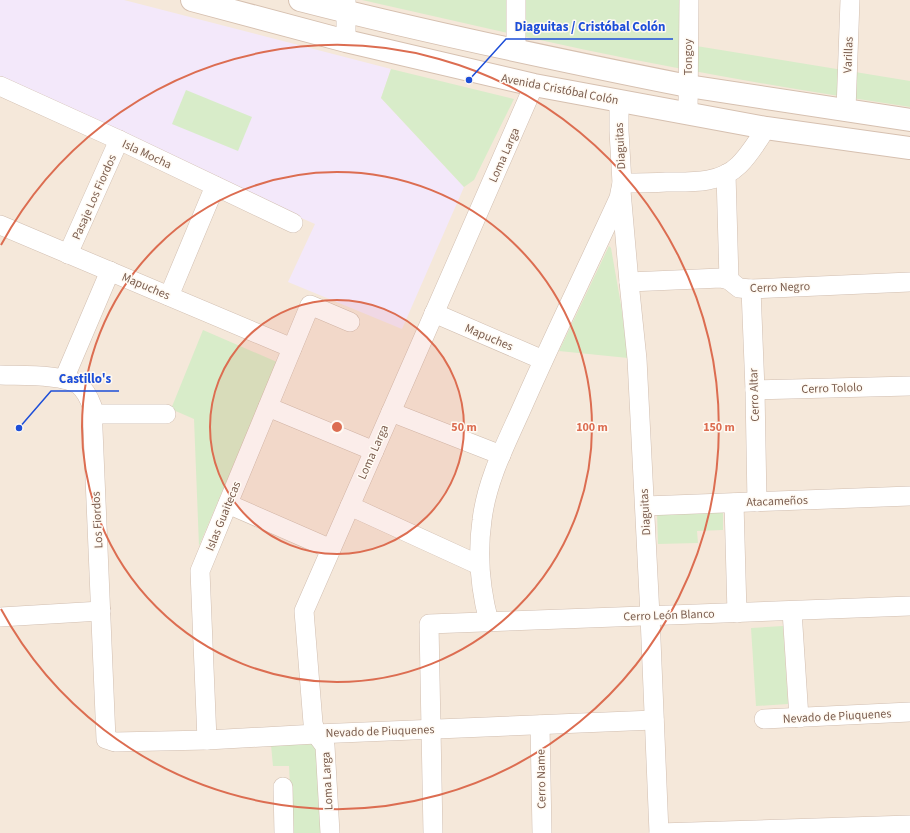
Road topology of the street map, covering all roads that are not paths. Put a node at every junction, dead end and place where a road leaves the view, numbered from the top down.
1 (192, 0) edge
2 (300, 0) edge
3 (516, 0) edge
4 (688, 0) edge
5 (850, 0) edge
6 (346, 6) edge
7 (346, 42) junction
8 (516, 50) junction
9 (534, 85) junction
10 (0, 86) edge
11 (688, 86) junction
12 (619, 101) junction
13 (846, 110) junction
14 (688, 114) junction
15 (910, 120) edge
16 (766, 128) junction
17 (119, 140) junction
18 (910, 148) edge
19 (726, 174) junction
20 (215, 186) junction
21 (622, 187) junction
22 (293, 223) dead end
23 (0, 225) edge
24 (68, 254) junction
25 (110, 271) junction
26 (729, 280) junction
27 (629, 282) junction
28 (910, 282) edge
29 (751, 289) junction
30 (169, 296) junction
31 (434, 313) junction
32 (350, 322) dead end
33 (292, 348) junction
34 (543, 360) junction
35 (0, 375) edge
36 (64, 379) junction
37 (910, 386) edge
38 (754, 390) junction
39 (268, 407) junction
40 (391, 412) junction
41 (92, 414) junction
42 (166, 414) dead end
43 (374, 451) junction
44 (501, 455) junction
45 (910, 496) edge
46 (757, 502) junction
47 (734, 503) junction
48 (228, 504) junction
49 (350, 506) junction
50 (644, 506) junction
51 (331, 548) junction
52 (479, 565) junction
53 (910, 606) edge
54 (792, 610) junction
55 (101, 611) junction
56 (737, 613) junction
57 (650, 616) junction
58 (0, 617) edge
59 (489, 622) junction
60 (910, 712) edge
61 (799, 718) junction
62 (764, 719) dead end
63 (654, 720) junction
64 (540, 725) junction
65 (431, 729) junction
66 (316, 734) junction
67 (106, 739) joint
68 (207, 740) junction
69 (283, 787) dead end
70 (910, 825) edge
71 (284, 833) edge
72 (330, 833) edge
73 (433, 833) edge
74 (542, 833) edge
75 (659, 833) edge

1 - 7 street, Avenida Cristóbal Colón
2 - 6 street
3 - 8 street
4 - 11 street, Tongoy
5 - 13 street, Varillas
6 - 7 street
6 - 8 street
7 - 9 street, Avenida Cristóbal Colón
8 - 11 street
9 - 12 street, Avenida Cristóbal Colón
9 - 31 street, Loma Larga
10 - 17 street, Isla Mocha
11 - 13 street
11 - 14 street, Tongoy
12 - 14 street, Avenida Cristóbal Colón
12 - 21 street, Diaguitas
13 - 15 street
14 - 16 street, Avenida Cristóbal Colón
16 - 18 street, Avenida Cristóbal Colón
16 - 19 street
17 - 20 street, Isla Mocha
17 - 24 street, Pasaje Los Fiordos
19 - 21 street
19 - 26 street
20 - 22 street, Isla Mocha
20 - 30 street
21 - 27 street, Diaguitas
21 - 34 street, Diaguitas
23 - 24 street, Mapuches
24 - 25 street, Mapuches
25 - 30 street, Mapuches
25 - 36 street
26 - 27 street, Cerro Negro
26 - 29 street, Cerro Negro
27 - 50 street, Diaguitas
28 - 29 street, Cerro Negro
29 - 38 street, Cerro Altar
30 - 33 street, Mapuches
31 - 34 street, Mapuches
31 - 40 street, Loma Larga
32 - 33 street, Islas Guaitecas
33 - 39 street, Islas Guaitecas
34 - 44 street, Diaguitas
35 - 36 street, Los Fiordos
36 - 41 street, Los Fiordos
37 - 38 street, Cerro Tololo
38 - 46 street, Cerro Altar
39 - 43 street
39 - 48 street, Islas Guaitecas
40 - 43 street, Loma Larga
40 - 44 street
41 - 42 street
41 - 55 street, Los Fiordos
43 - 49 street, Loma Larga
44 - 52 street, Diaguitas
45 - 46 street, Atacameños
46 - 47 street, Atacameños
47 - 50 street, Atacameños
47 - 56 street
48 - 51 street
48 - 68 street, Islas Guaitecas
49 - 51 street, Loma Larga
49 - 52 street
50 - 57 street, Diaguitas
51 - 66 street, Loma Larga
52 - 59 street, Diaguitas
53 - 54 street, Cerro León Blanco
54 - 56 street, Cerro León Blanco
54 - 61 street
55 - 58 street
55 - 67 street, Los Fiordos
56 - 57 street, Cerro León Blanco
57 - 59 street, Cerro León Blanco
57 - 63 street, Diaguitas
59 - 65 street, Cerro León Blanco
60 - 61 street, Nevado de Piuquenes
61 - 62 street, Nevado de Piuquenes
63 - 64 street, Nevado de Piuquenes
63 - 75 street, Diaguitas
64 - 65 street, Nevado de Piuquenes
64 - 74 street, Cerro Name
65 - 66 street, Nevado de Piuquenes
65 - 73 street
66 - 68 street, Nevado de Piuquenes
66 - 72 street, Loma Larga
67 - 68 street, Nevado de Piuquenes
69 - 71 street
70 - 75 street

